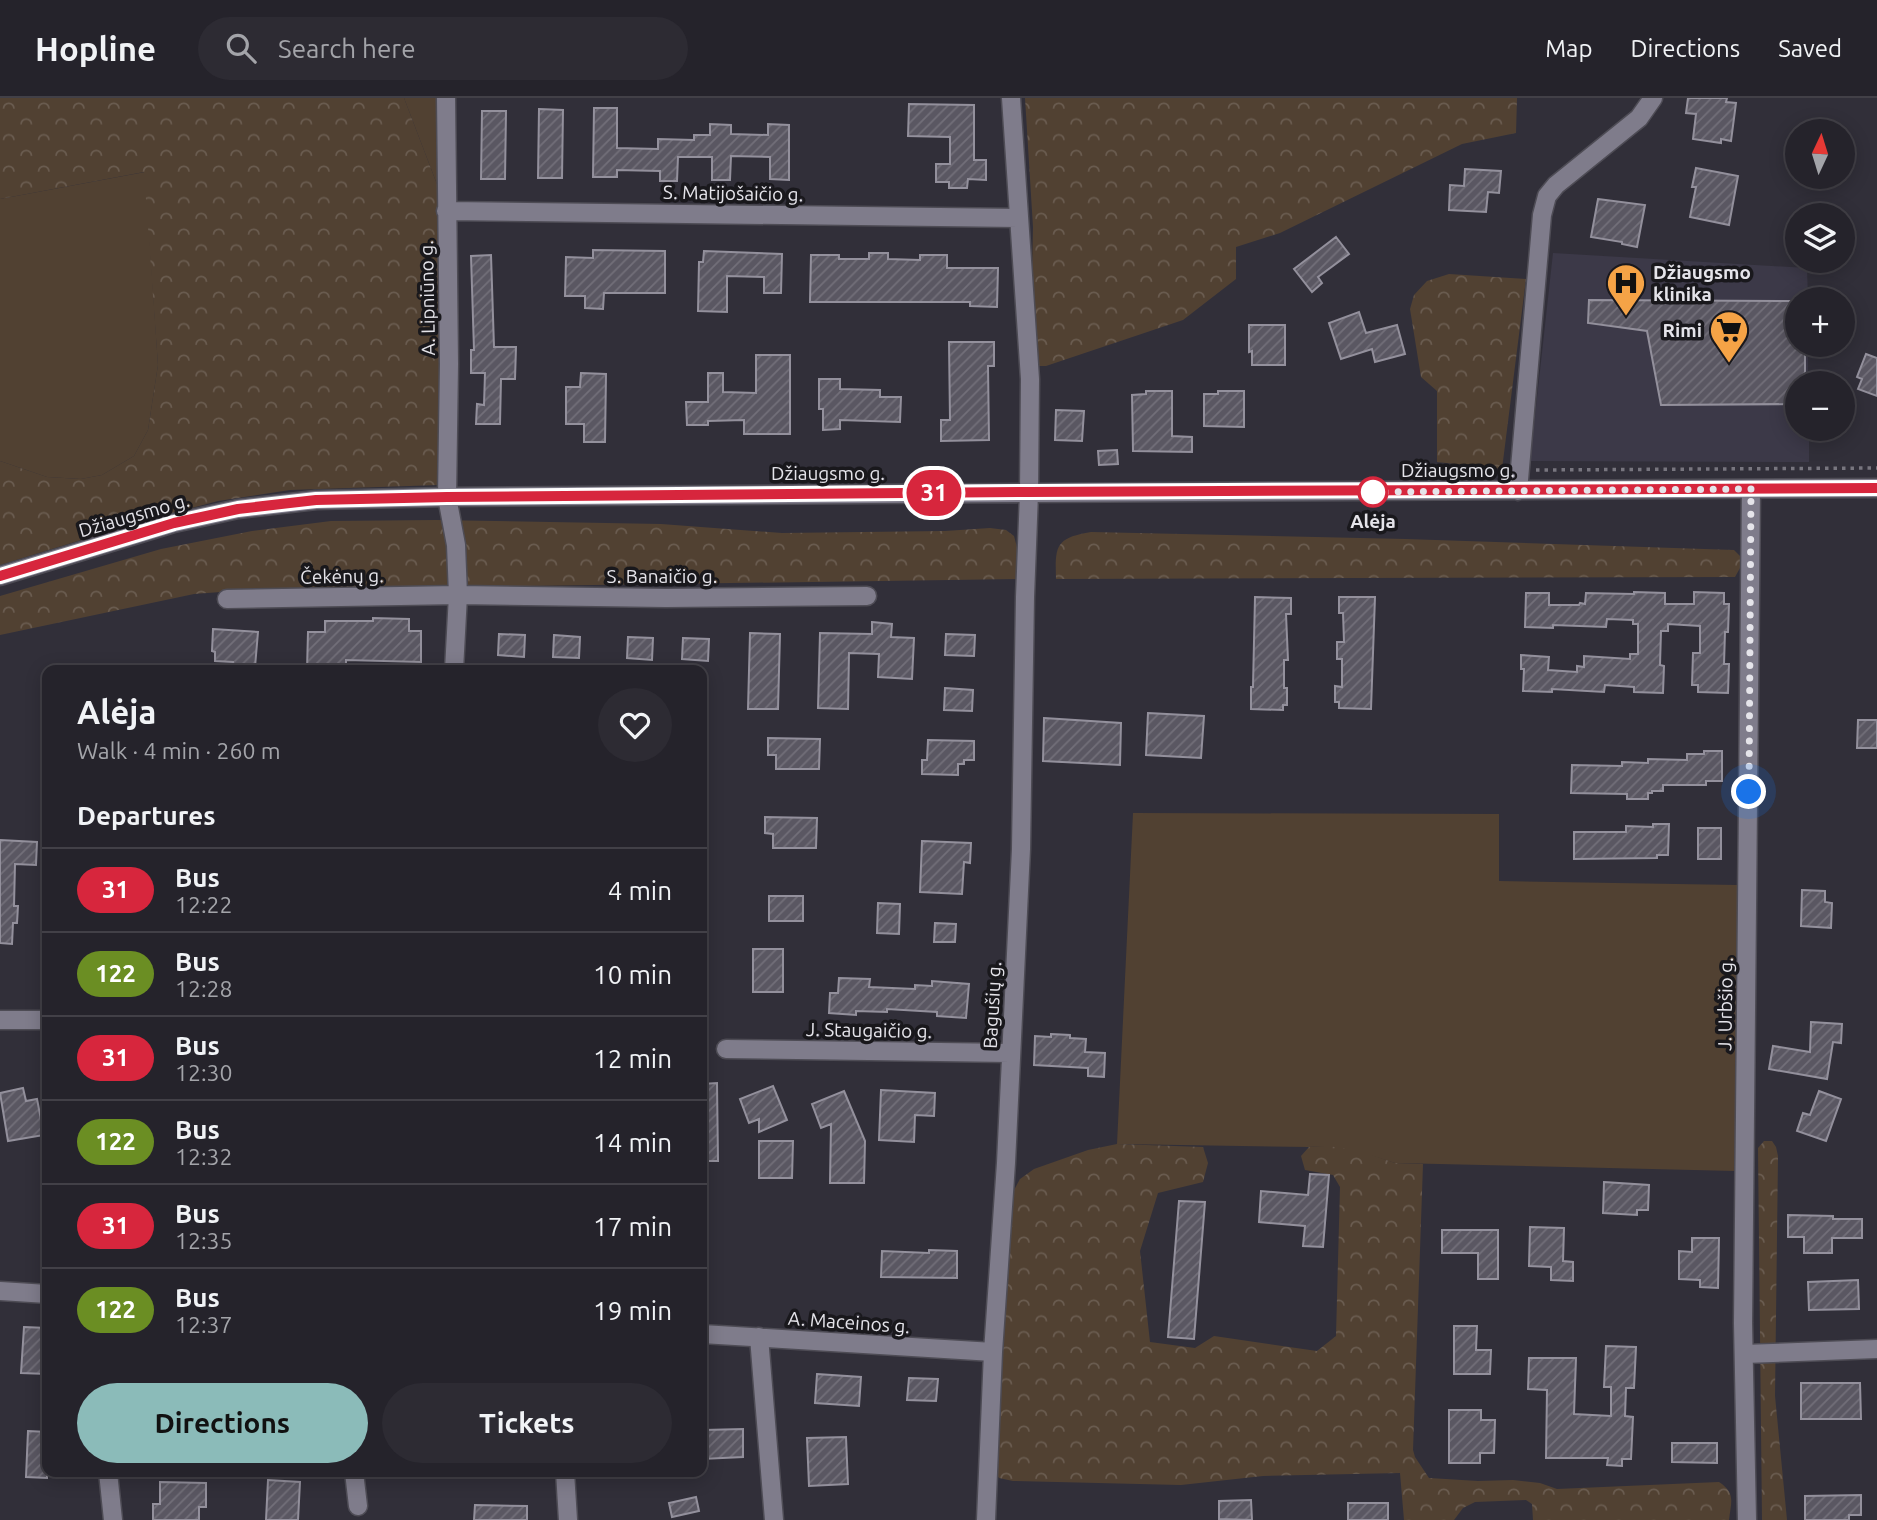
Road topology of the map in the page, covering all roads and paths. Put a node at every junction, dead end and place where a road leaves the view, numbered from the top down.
1 (446, 98) edge
2 (1012, 98) edge
3 (1653, 98) edge
4 (446, 211) junction
5 (1018, 218) junction
6 (1877, 468) edge
7 (1520, 471) junction
8 (1877, 488) edge
9 (1751, 489) junction
10 (1518, 491) junction
11 (1029, 492) junction
12 (447, 497) junction
13 (0, 576) edge
14 (458, 595) junction
15 (867, 596) dead end
16 (227, 599) dead end
17 (454, 665) edge
18 (0, 1020) edge
19 (42, 1020) edge
20 (726, 1049) dead end
21 (1010, 1053) junction
22 (0, 1291) edge
23 (42, 1294) edge
24 (707, 1334) edge
25 (759, 1337) junction
26 (1877, 1349) edge
27 (993, 1352) junction
28 (1744, 1354) junction
29 (109, 1477) edge
30 (355, 1477) edge
31 (565, 1477) edge
32 (358, 1506) dead end
33 (113, 1520) edge
34 (568, 1520) edge
35 (774, 1520) edge
36 (986, 1520) edge
37 (1746, 1520) edge

1 - 4 street, A. Lipniūno g.
2 - 5 street, Bagušių g.
3 - 7 street
4 - 5 street, S. Matijošaičio g.
4 - 12 street, A. Lipniūno g.
5 - 11 street, Bagušių g.
6 - 7 path
7 - 10 street
8 - 9 street, Džiaugsmo g.
9 - 10 street, Džiaugsmo g.
9 - 28 street, J. Urbšio g.
10 - 11 street, Džiaugsmo g.
11 - 12 street, Džiaugsmo g.
11 - 21 street, Bagušių g.
12 - 13 street, Džiaugsmo g.
12 - 14 street
14 - 15 street, S. Banaičio g.
14 - 16 street, Čekėnų g.
14 - 17 street
18 - 19 street
20 - 21 street, J. Staugaičio g.
21 - 27 street, Bagušių g.
22 - 23 street
24 - 25 street, A. Maceinos g.
25 - 27 street, A. Maceinos g.
25 - 35 street
26 - 28 street
27 - 36 street, Bagušių g.
28 - 37 street, J. Urbšio g.
29 - 33 street
30 - 32 street
31 - 34 street

